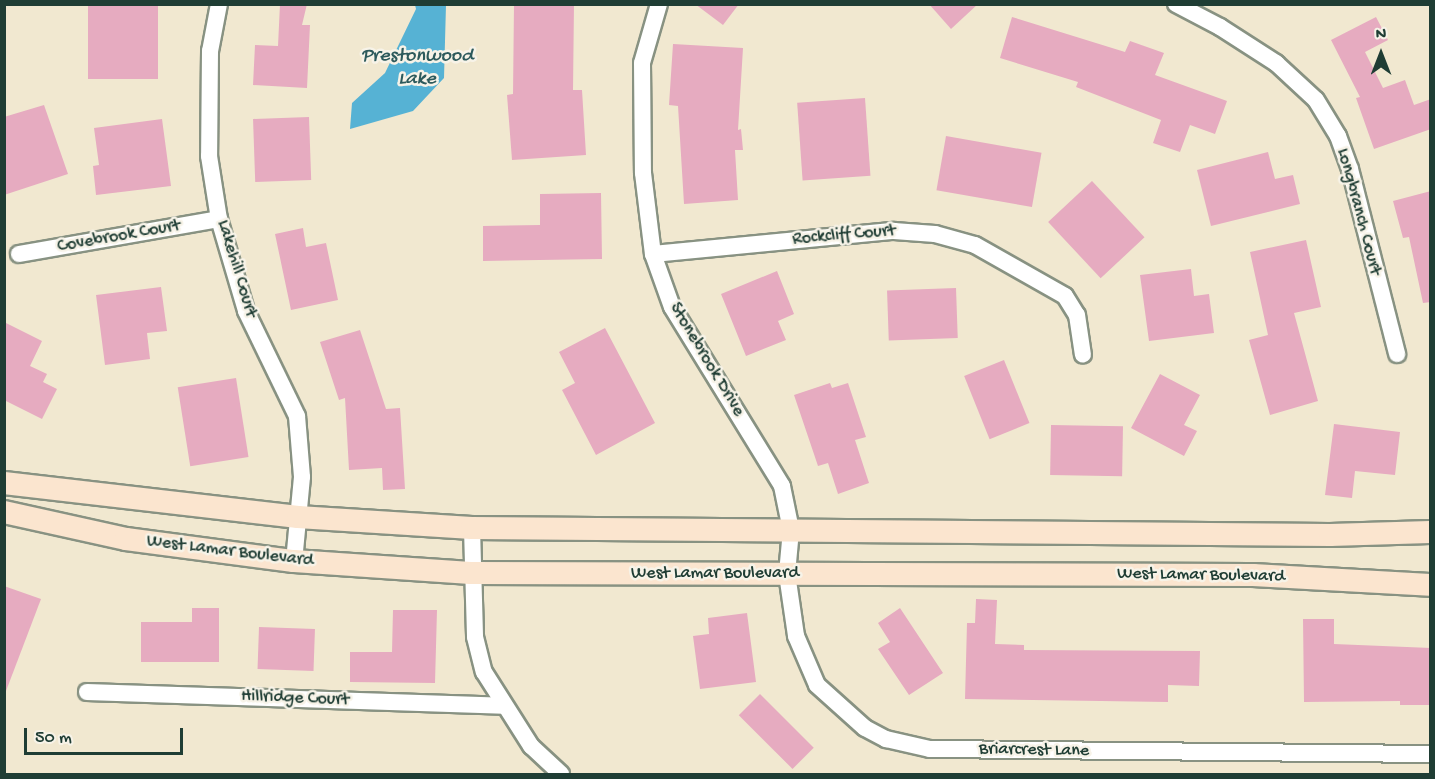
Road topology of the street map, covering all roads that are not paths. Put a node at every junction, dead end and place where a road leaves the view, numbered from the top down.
1 (219, 4) edge
2 (659, 4) edge
3 (1176, 4) edge
4 (219, 219) junction
5 (19, 254) dead end
6 (653, 254) junction
7 (1397, 354) dead end
8 (1083, 355) dead end
9 (4, 483) edge
10 (4, 512) edge
11 (298, 518) junction
12 (472, 528) junction
13 (791, 530) junction
14 (1431, 532) edge
15 (294, 561) junction
16 (471, 573) junction
17 (788, 574) junction
18 (1431, 585) edge
19 (87, 692) dead end
20 (502, 706) junction
21 (1431, 754) edge
22 (561, 774) edge

1 - 4 street, Lakehill Court
2 - 6 street, Stonebrook Drive
3 - 7 street, Longbranch Court
4 - 5 street, Covebrook Court
4 - 11 street, Lakehill Court
6 - 8 street, Rockcliff Court
6 - 13 street, Stonebrook Drive
9 - 11 main road
10 - 15 main road, West Lamar Boulevard
11 - 12 main road
11 - 15 street, Lakehill Court
12 - 13 main road
12 - 16 street
13 - 14 main road
13 - 17 street, Briarcrest Lane
15 - 16 main road, West Lamar Boulevard
16 - 17 main road, West Lamar Boulevard
16 - 20 street
17 - 18 main road, West Lamar Boulevard
17 - 21 street, Briarcrest Lane
19 - 20 street, Hillridge Court
20 - 22 street

